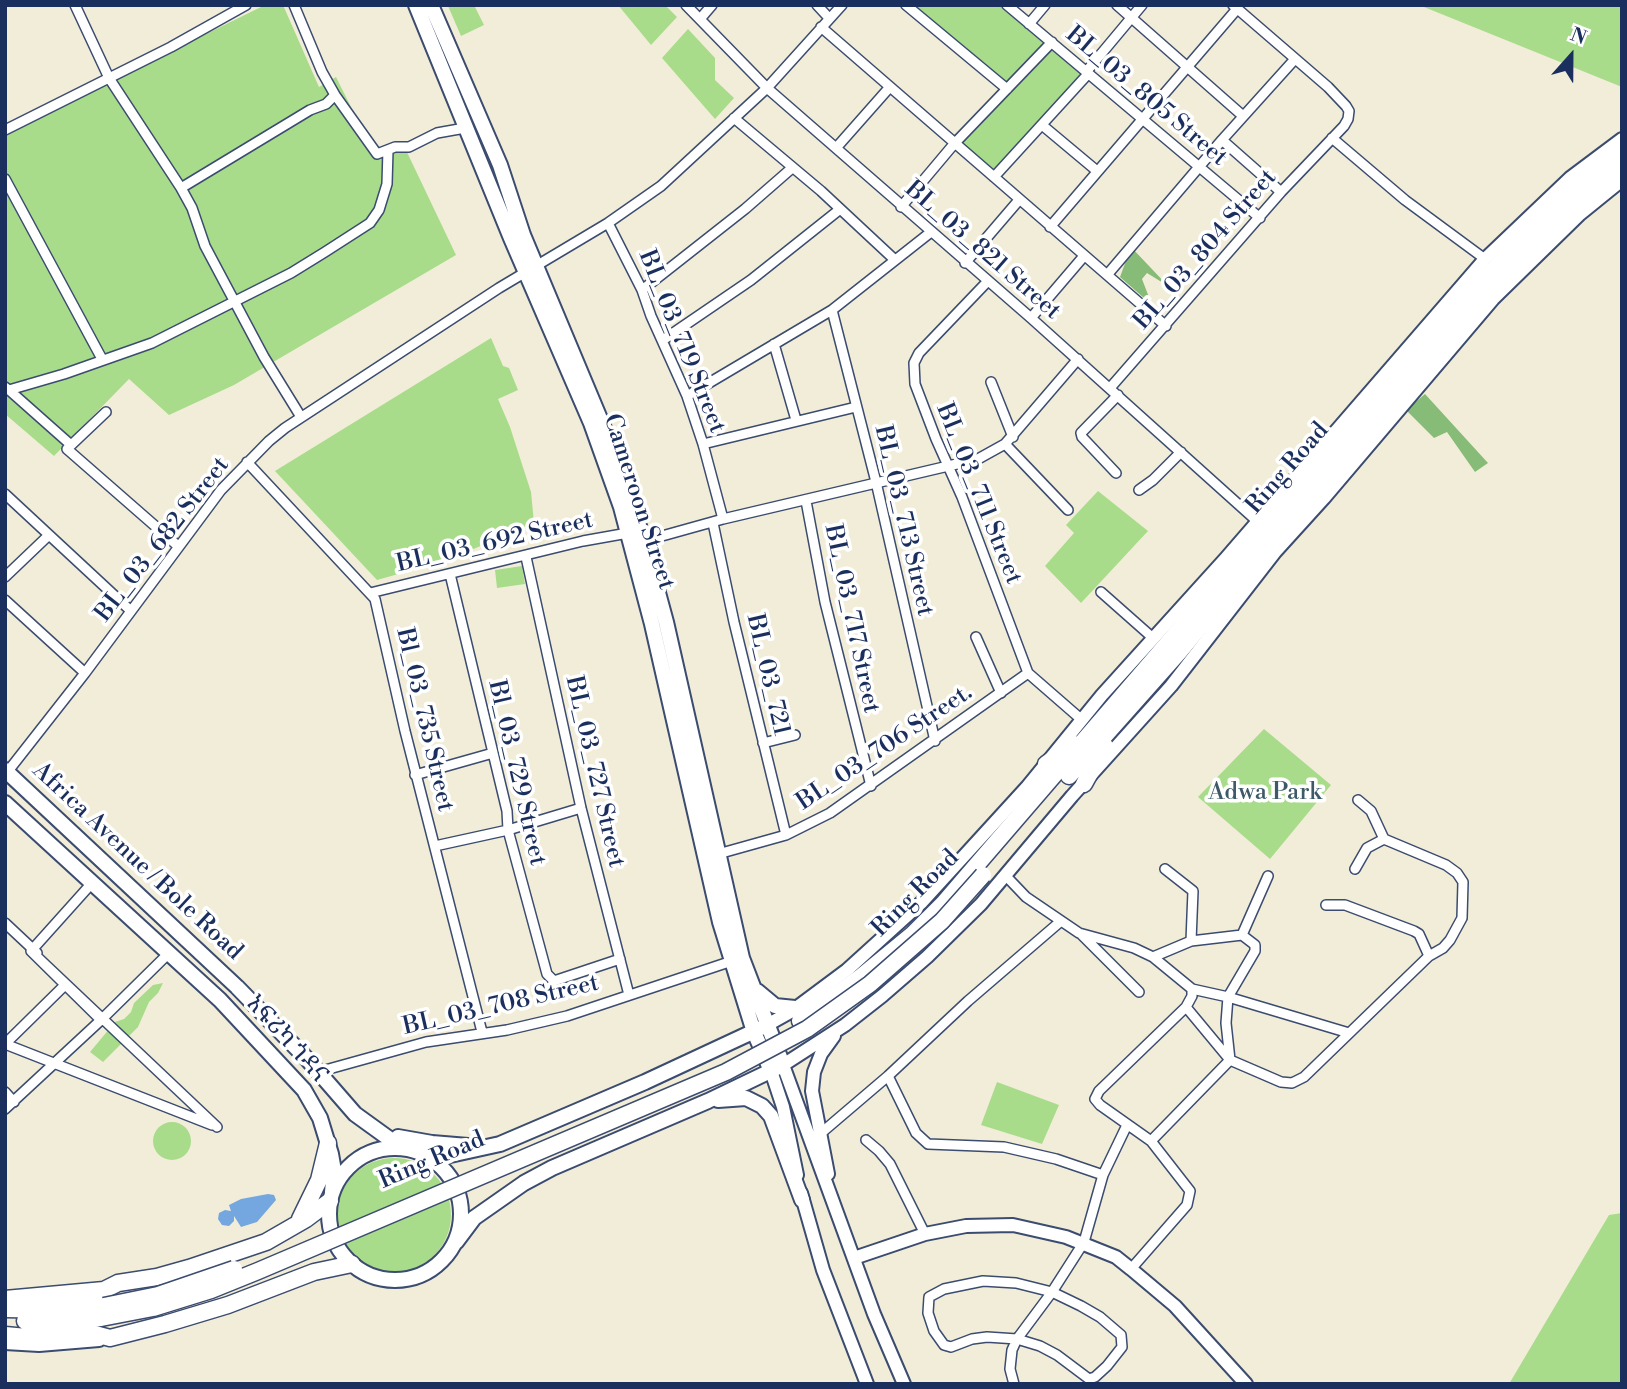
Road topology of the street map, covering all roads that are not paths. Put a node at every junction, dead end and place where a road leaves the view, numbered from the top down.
1 (75, 5) edge
2 (246, 5) edge
3 (295, 5) edge
4 (416, 5) edge
5 (431, 5) edge
6 (687, 5) edge
7 (712, 5) edge
8 (817, 5) edge
9 (842, 5) edge
10 (906, 5) edge
11 (1007, 5) edge
12 (1045, 5) edge
13 (1117, 5) edge
14 (1142, 5) edge
15 (1235, 7) edge
16 (829, 18) junction
17 (1131, 18) junction
18 (700, 19) junction
19 (1028, 24) junction
20 (821, 27) junction
21 (1052, 42) junction
22 (1294, 59) junction
23 (1187, 68) junction
24 (1087, 73) junction
25 (109, 78) junction
26 (767, 88) junction
27 (889, 88) junction
28 (1007, 89) junction
29 (335, 95) junction
30 (1243, 116) junction
31 (734, 118) junction
32 (1142, 120) junction
33 (1042, 125) junction
34 (465, 128) junction
35 (5, 130) edge
36 (1332, 138) junction
37 (1622, 139) edge
38 (1222, 140) junction
39 (954, 144) junction
40 (836, 148) junction
41 (388, 150) junction
42 (1622, 152) edge
43 (1198, 167) junction
44 (1622, 167) edge
45 (792, 169) junction
46 (1097, 171) junction
47 (994, 177) junction
48 (5, 179) edge
49 (1622, 180) edge
50 (181, 187) junction
51 (1281, 192) junction
52 (1019, 200) junction
53 (901, 207) junction
54 (839, 209) junction
55 (1260, 218) junction
56 (608, 223) junction
57 (1051, 227) junction
58 (931, 232) junction
59 (1084, 256) junction
60 (1485, 259) junction
61 (895, 260) junction
62 (965, 263) junction
63 (531, 269) junction
64 (1107, 275) junction
65 (987, 282) junction
66 (642, 290) junction
67 (235, 299) junction
68 (832, 310) junction
69 (1031, 318) junction
70 (1166, 326) junction
71 (663, 340) junction
72 (774, 344) junction
73 (102, 359) junction
74 (1078, 359) junction
75 (991, 382) dead end
76 (7, 389) edge
77 (1114, 392) junction
78 (687, 396) junction
79 (856, 407) junction
80 (106, 412) dead end
81 (301, 418) junction
82 (796, 420) junction
83 (1013, 437) junction
84 (703, 444) junction
85 (1005, 444) junction
86 (71, 445) junction
87 (1181, 452) junction
88 (247, 461) junction
89 (950, 467) junction
90 (1116, 473) dead end
91 (876, 482) junction
92 (1139, 490) dead end
93 (5, 494) edge
94 (806, 501) junction
95 (1068, 510) dead end
96 (718, 521) junction
97 (1258, 522) junction
98 (628, 533) junction
99 (49, 535) junction
100 (644, 541) junction
101 (178, 546) junction
102 (526, 557) junction
103 (450, 574) junction
104 (5, 577) edge
105 (1101, 592) dead end
106 (370, 593) junction
107 (5, 600) edge
108 (131, 611) junction
109 (659, 623) junction
110 (976, 638) dead end
111 (1153, 638) junction
112 (85, 673) junction
113 (1028, 673) junction
114 (1001, 694) junction
115 (1120, 719) junction
116 (1082, 720) junction
117 (1101, 723) junction
118 (795, 735) dead end
119 (935, 741) junction
120 (763, 743) junction
121 (493, 753) junction
122 (1046, 764) junction
123 (6, 772) edge
124 (415, 775) junction
125 (1056, 783) junction
126 (1084, 784) junction
127 (871, 786) junction
128 (1358, 800) dead end
129 (5, 803) edge
130 (581, 808) junction
131 (508, 830) junction
132 (786, 835) junction
133 (1384, 839) junction
134 (435, 846) junction
135 (718, 854) junction
136 (1165, 869) dead end
137 (1355, 869) dead end
138 (1005, 875) junction
139 (1268, 876) dead end
140 (92, 883) junction
141 (1326, 905) dead end
142 (727, 921) junction
143 (1061, 921) junction
144 (5, 923) edge
145 (1079, 933) junction
146 (1242, 935) junction
147 (1191, 941) junction
148 (31, 951) junction
149 (169, 953) junction
150 (1429, 956) junction
151 (1153, 957) junction
152 (620, 960) junction
153 (736, 960) junction
154 (748, 977) junction
155 (65, 985) junction
156 (237, 987) joint
157 (1192, 989) junction
158 (1139, 992) dead end
159 (629, 995) junction
160 (1228, 997) junction
161 (220, 1000) joint
162 (1186, 1007) junction
163 (795, 1008) junction
164 (101, 1020) junction
165 (767, 1025) junction
166 (845, 1025) junction
167 (482, 1032) junction
168 (754, 1032) junction
169 (1349, 1033) junction
170 (5, 1044) edge
171 (1230, 1060) junction
172 (685, 1063) junction
173 (777, 1068) junction
174 (318, 1072) junction
175 (888, 1076) junction
176 (5, 1092) edge
177 (708, 1101) junction
178 (14, 1102) junction
179 (5, 1109) edge
180 (1127, 1125) junction
181 (217, 1127) junction
182 (382, 1133) junction
183 (820, 1134) junction
184 (866, 1140) dead end
185 (1151, 1141) junction
186 (328, 1143) junction
187 (500, 1144) junction
188 (402, 1148) junction
189 (432, 1158) junction
190 (1103, 1175) junction
191 (829, 1192) junction
192 (331, 1196) junction
193 (802, 1200) junction
194 (297, 1224) junction
195 (925, 1234) junction
196 (456, 1242) junction
197 (1084, 1242) junction
198 (855, 1258) junction
199 (352, 1264) junction
200 (1131, 1269) junction
201 (118, 1283) junction
202 (5, 1291) edge
203 (1052, 1292) junction
204 (5, 1299) edge
205 (5, 1310) edge
206 (102, 1312) junction
207 (5, 1320) edge
208 (5, 1335) edge
209 (110, 1338) junction
210 (1017, 1339) junction
211 (5, 1343) edge
212 (867, 1384) edge
213 (904, 1384) edge
214 (1014, 1384) edge
215 (1247, 1384) edge

1 - 25 street
2 - 25 street
3 - 29 street
4 - 34 main road, Cameroon Street
5 - 63 main road, Cameroon Street
6 - 18 street, BL_03_821 Street
7 - 18 street
8 - 16 street
9 - 16 street, BL_03_682 Street
10 - 28 street
11 - 19 street, BL_03_805 Street
12 - 19 street
13 - 17 street
14 - 17 street
15 - 22 street
15 - 23 street
16 - 20 street, BL_03_682 Street
17 - 23 street
17 - 24 street
18 - 26 street, BL_03_821 Street
19 - 21 street, BL_03_805 Street
20 - 26 street, BL_03_682 Street
20 - 27 street
21 - 24 street, BL_03_805 Street
21 - 28 street
22 - 30 street
22 - 36 street, BL_03_804 Street
23 - 30 street
23 - 32 street
24 - 32 street, BL_03_805 Street
24 - 33 street
25 - 35 street
25 - 50 street
26 - 31 street, BL_03_682 Street
26 - 40 street, BL_03_821 Street
27 - 39 street
27 - 40 street
28 - 39 street
29 - 41 street
29 - 50 street
30 - 38 street
31 - 45 street
31 - 56 street, BL_03_682 Street
32 - 43 street, BL_03_805 Street
32 - 46 street
33 - 46 street
33 - 47 street
34 - 41 street
34 - 63 main road, Cameroon Street
36 - 51 street, BL_03_804 Street
36 - 60 street
37 - 60 street, Ring Road
38 - 43 street
38 - 51 street
39 - 47 street
39 - 53 street
40 - 53 street, BL_03_821 Street
41 - 67 street
42 - 117 highway, Ring Road
43 - 55 street, BL_03_805 Street
43 - 64 street
44 - 115 highway, Ring Road
45 - 54 street
45 - 66 street
46 - 57 street
47 - 52 street
48 - 73 street
49 - 126 street, Ring Road
50 - 67 street
51 - 55 street, BL_03_804 Street
52 - 57 street
52 - 62 street
53 - 58 street, BL_03_821 Street
54 - 61 street
54 - 71 street
55 - 70 street, BL_03_804 Street
56 - 63 street, BL_03_682 Street
56 - 66 street, BL_03_719 Street
57 - 59 street
58 - 61 street
58 - 62 street, BL_03_821 Street
59 - 64 street
59 - 69 street
60 - 97 street, Ring Road
61 - 68 street
62 - 65 street, BL_03_821 Street
63 - 81 street, BL_03_682 Street
63 - 98 main road, Cameroon Street
63 - 100 main road, Cameroon Street
64 - 70 street
65 - 69 street, BL_03_821 Street
65 - 89 street, BL_03_711 Street
66 - 71 street, BL_03_719 Street
67 - 73 street
67 - 81 street
68 - 72 street
68 - 79 street, BL_03_713 Street
69 - 74 street, BL_03_821 Street
70 - 77 street, BL_03_804 Street
71 - 78 street, BL_03_719 Street
72 - 78 street
72 - 82 street
73 - 76 street
74 - 77 street, BL_03_821 Street
74 - 83 street
75 - 83 street
76 - 86 street
77 - 87 street, BL_03_821 Street
77 - 90 street, BL_03_804 Street
78 - 84 street, BL_03_719 Street
79 - 82 street
79 - 91 street, BL_03_713 Street
80 - 86 street
81 - 88 street, BL_03_682 Street
82 - 84 street
83 - 85 street
84 - 96 street, BL_03_719 Street
85 - 89 street
85 - 95 street
86 - 101 street
87 - 92 street
87 - 97 street, BL_03_821 Street
88 - 101 street, BL_03_682 Street
88 - 106 street, Bl_03_735 Street
89 - 91 street
89 - 113 street, BL_03_711 Street
91 - 94 street
91 - 119 street, BL_03_713 Street
93 - 99 street
94 - 96 street
94 - 127 street, BL_03_717 Street
96 - 100 street
96 - 120 street, BL_03_721
97 - 111 street, Ring Road
98 - 102 street, BL_03_692 Street
98 - 109 main road, Cameroon Street
99 - 104 street
99 - 108 street
100 - 109 main road, Cameroon Street
101 - 108 street, BL_03_682 Street
102 - 103 street, BL_03_692 Street
102 - 130 street, BL_03_727 Street
103 - 106 street, BL_03_692 Street
103 - 121 street, Bl_03_729 Street
105 - 111 street
106 - 124 street, Bl_03_735 Street
107 - 112 street
108 - 112 street, BL_03_682 Street
109 - 135 main road, Cameroon Street
109 - 142 main road, Cameroon Street
110 - 114 street
111 - 116 street, Ring Road
112 - 123 street, BL_03_682 Street
113 - 114 street, BL_03_706 Street.
113 - 116 street, BL_03_711 Street
114 - 119 street, BL_03_706 Street.
115 - 125 highway, Ring Road
115 - 126 highway
116 - 122 street, Ring Road
117 - 122 highway
117 - 125 highway, Ring Road
118 - 120 street
119 - 127 street, BL_03_706 Street.
120 - 132 street, BL_03_721
121 - 124 street
121 - 131 street, Bl_03_729 Street
122 - 163 street, Ring Road
123 - 156 main road, Africa Avenue / Bole Road
124 - 134 street, Bl_03_735 Street
125 - 206 highway, Ring Road, bridge
126 - 138 street, Ring Road
127 - 132 street, BL_03_706 Street.
128 - 133 street
129 - 140 main road, Africa Avenue / Bole Road
130 - 131 street
130 - 152 street, BL_03_727 Street
131 - 134 street
131 - 152 street, Bl_03_729 Street
132 - 135 street, BL_03_706 Street.
133 - 137 street
133 - 150 street
134 - 167 street, Bl_03_735 Street
135 - 142 main road, Cameroon Street
136 - 147 street
138 - 143 street
138 - 166 street, Ring Road
139 - 146 street
140 - 148 street
140 - 149 main road, Africa Avenue / Bole Road
141 - 150 street
142 - 153 main road, Cameroon Street
143 - 145 street
143 - 175 street
144 - 181 street
145 - 151 street
145 - 158 street
146 - 147 street
146 - 160 street
147 - 151 street
148 - 155 street
148 - 181 street
149 - 161 main road, Africa Avenue / Bole Road
149 - 164 street
150 - 169 street
151 - 157 street
152 - 159 street, BL_03_727 Street
153 - 154 main road, Cameroon Street
153 - 159 street, BL_03_708 Street
153 - 168 main road, Cameroon Street
154 - 163 main road
154 - 165 main road, Cameroon Street
155 - 164 street
155 - 170 street
156 - 174 main road, አፍሪካ ጎዳና
157 - 160 street
157 - 162 street
159 - 167 street, BL_03_708 Street
160 - 169 street
160 - 171 street
161 - 186 main road, አፍሪካ ጎዳና
162 - 171 street
162 - 180 street
163 - 165 street, Ring Road
164 - 178 street
165 - 168 main road, Ring Road
165 - 173 main road, Cameroon Street
166 - 173 street, Ring Road
166 - 183 street
167 - 174 street, BL_03_708 Street
168 - 172 main road, Ring Road
168 - 173 main road, Cameroon Street
169 - 171 street
170 - 181 street
171 - 185 street
172 - 177 main road
172 - 187 main road, Ring Road
173 - 177 main road, Ring Road
173 - 191 street
173 - 193 street
174 - 182 main road, አፍሪካ ጎዳና
175 - 183 street
175 - 190 street
176 - 178 street
177 - 193 main road
177 - 196 main road, Ring Road
178 - 179 street
180 - 185 street
180 - 190 street
182 - 187 main road
182 - 188 main road, አፍሪካ ጎዳና
183 - 191 street
184 - 195 street
185 - 200 street
186 - 192 main road, አፍሪካ ጎዳና
186 - 194 highway
187 - 189 main road, Ring Road
188 - 189 main road
188 - 192 main road
189 - 196 main road
190 - 197 street
191 - 198 street
192 - 194 highway
192 - 199 main road
193 - 212 street
194 - 201 highway
195 - 197 street
195 - 198 street
196 - 199 main road
197 - 200 street
197 - 203 street
198 - 213 street
199 - 209 highway
200 - 215 street
201 - 202 street
201 - 204 highway
203 - 210 street
203 - 210 street
203 - 210 street
205 - 206 highway, Ring Road
206 - 207 highway, Ring Road
208 - 209 highway
209 - 211 street
210 - 214 street

